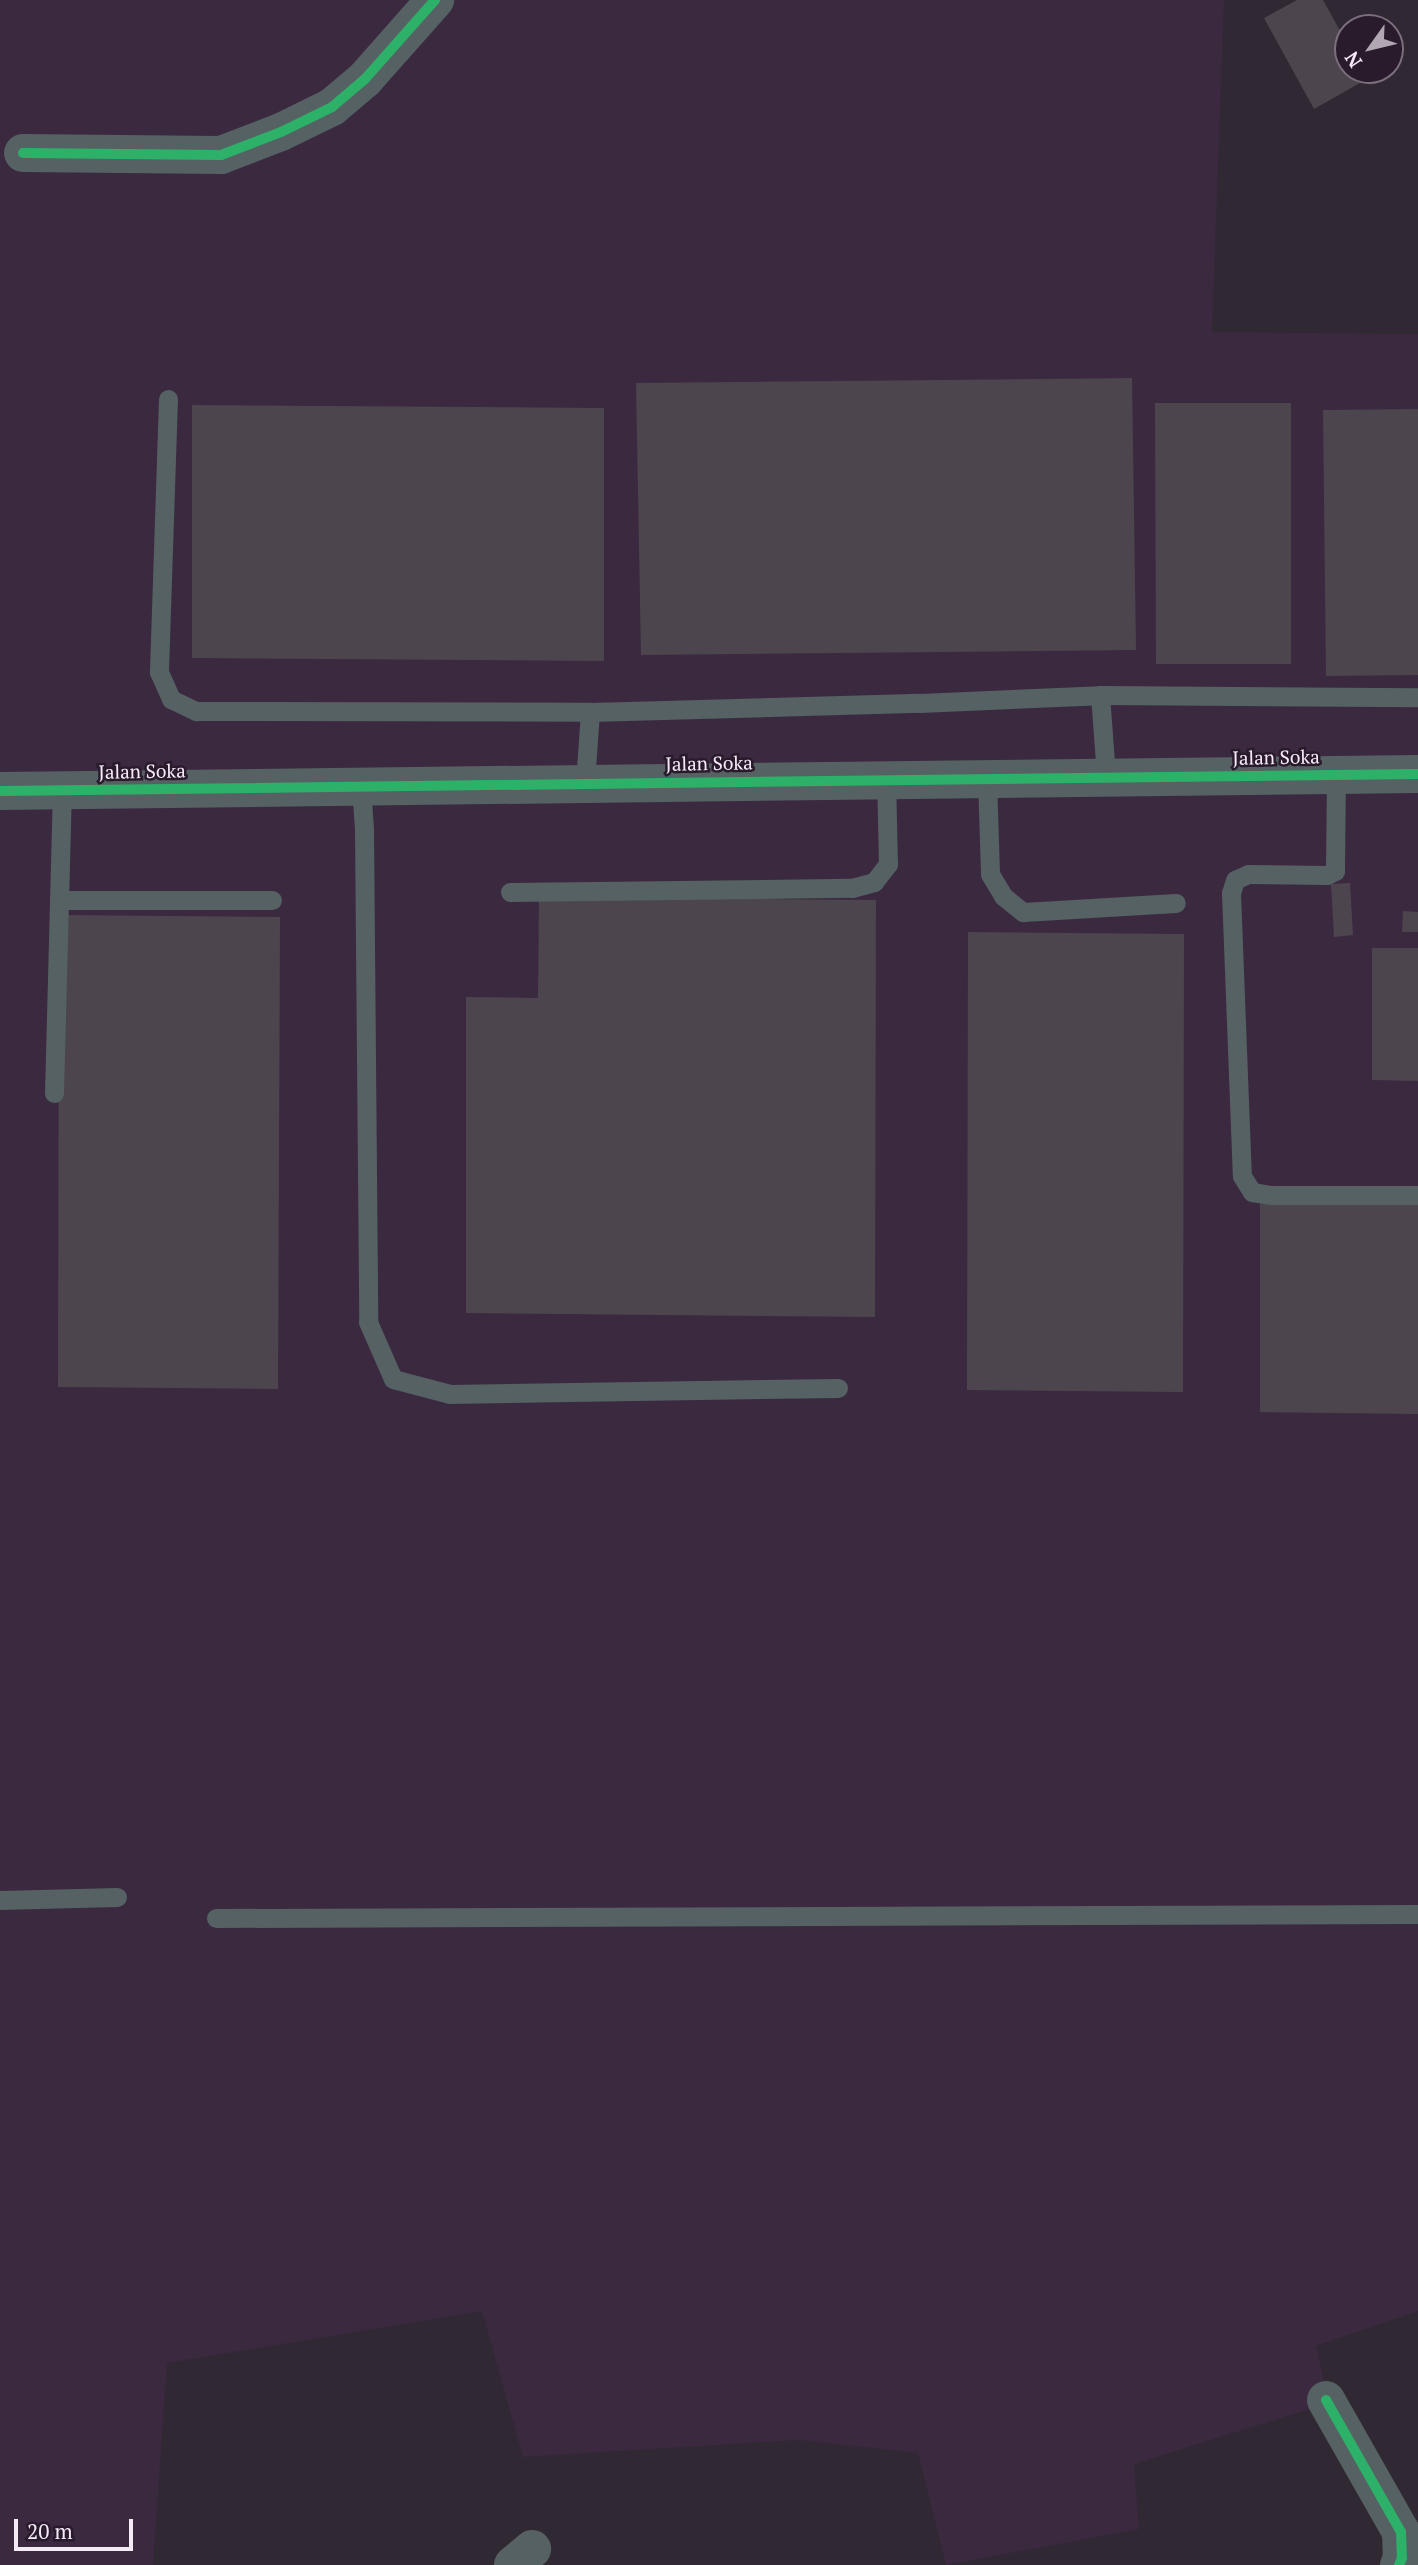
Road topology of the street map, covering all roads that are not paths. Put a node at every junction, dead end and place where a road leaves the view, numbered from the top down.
1 (435, 0) edge
2 (23, 153) dead end
3 (168, 399) dead end
4 (1100, 695) junction
5 (1418, 696) edge
6 (590, 712) junction
7 (1336, 774) junction
8 (1418, 774) edge
9 (1106, 776) junction
10 (987, 778) junction
11 (886, 779) junction
12 (585, 782) junction
13 (360, 785) junction
14 (62, 790) junction
15 (0, 791) edge
16 (510, 892) dead end
17 (59, 900) junction
18 (272, 900) dead end
19 (1176, 904) dead end
20 (54, 1093) dead end
21 (1418, 1195) edge
22 (838, 1388) dead end
23 (117, 1897) dead end
24 (0, 1900) edge
25 (1418, 1914) edge
26 (216, 1918) dead end
27 (1326, 2400) dead end
28 (1399, 2565) edge

1 - 2 street
3 - 6 lane
4 - 5 lane
4 - 6 lane
4 - 9 lane
6 - 12 lane
7 - 8 street, Jalan Soka
7 - 9 street, Jalan Soka
7 - 21 lane
9 - 10 street, Jalan Soka
10 - 11 street, Jalan Soka
10 - 19 lane
11 - 12 street, Jalan Soka
11 - 16 lane
12 - 13 street, Jalan Soka
13 - 14 street, Jalan Soka
13 - 22 lane
14 - 15 street, Jalan Soka
14 - 17 lane
17 - 18 lane
17 - 20 lane
23 - 24 lane
25 - 26 lane
27 - 28 street

